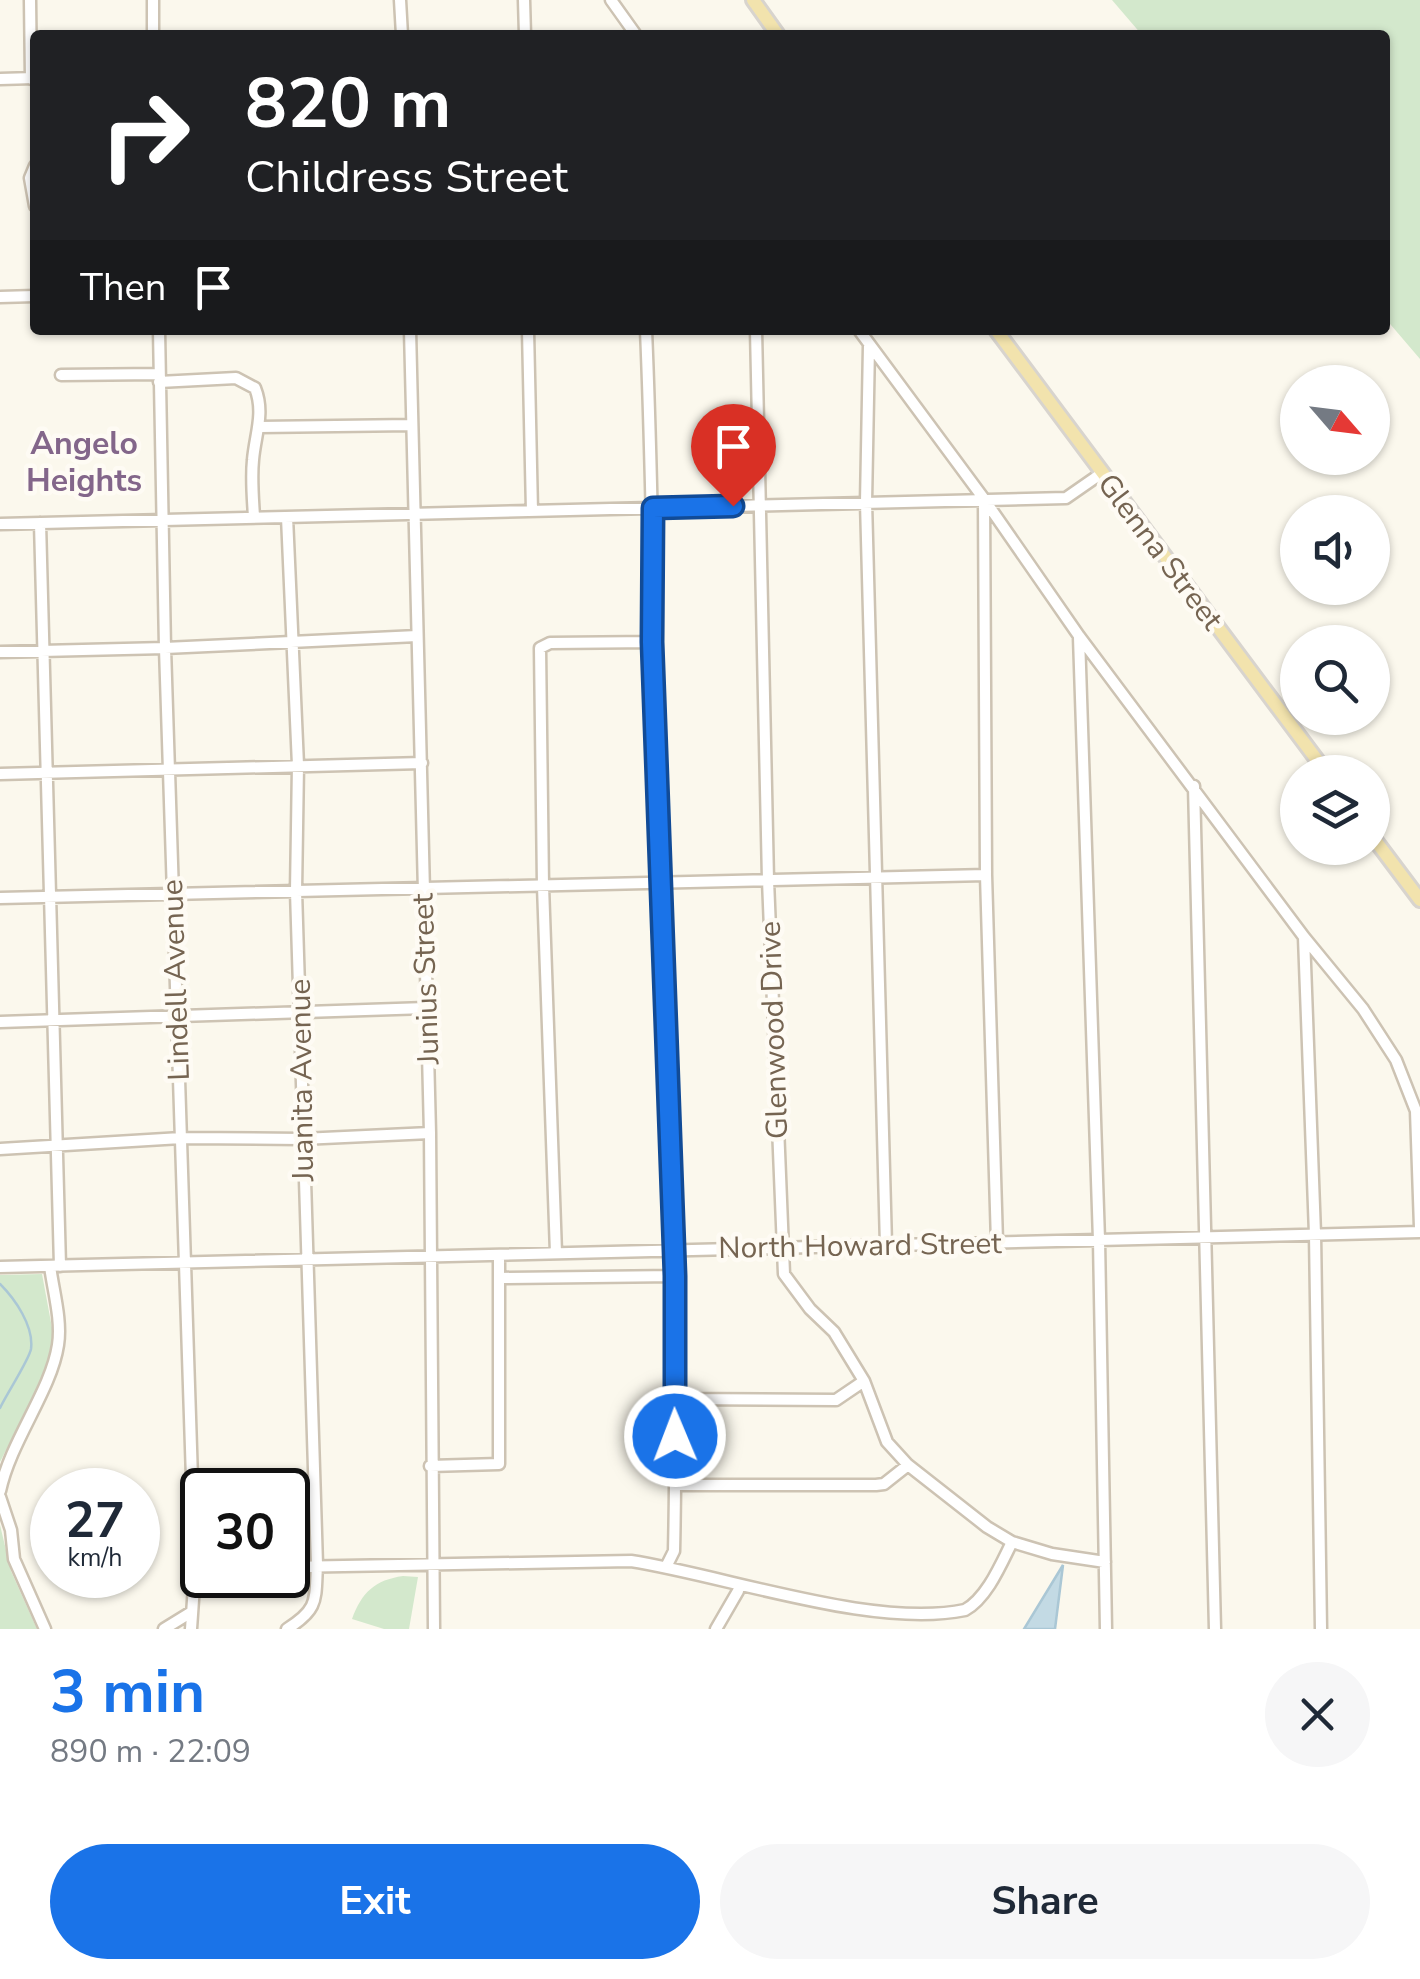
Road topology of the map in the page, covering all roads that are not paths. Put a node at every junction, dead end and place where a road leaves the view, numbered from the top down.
1 (30, 0) edge
2 (152, 0) edge
3 (400, 0) edge
4 (524, 0) edge
5 (612, 0) edge
6 (753, 0) edge
7 (31, 30) edge
8 (153, 30) edge
9 (402, 30) edge
10 (525, 30) edge
11 (633, 30) edge
12 (774, 30) edge
13 (30, 78) edge
14 (0, 79) edge
15 (30, 296) edge
16 (0, 297) edge
17 (159, 335) edge
18 (410, 335) edge
19 (528, 335) edge
20 (646, 335) edge
21 (756, 335) edge
22 (863, 335) edge
23 (1000, 335) edge
24 (869, 344) junction
25 (61, 375) dead end
26 (159, 378) junction
27 (412, 424) junction
28 (260, 427) junction
29 (1102, 473) junction
30 (984, 499) junction
31 (866, 502) junction
32 (758, 505) junction
33 (653, 508) junction
34 (532, 510) junction
35 (414, 512) junction
36 (287, 517) junction
37 (254, 518) junction
38 (164, 520) junction
39 (40, 523) junction
40 (0, 524) edge
41 (417, 636) junction
42 (1079, 636) junction
43 (652, 642) junction
44 (290, 643) junction
45 (165, 648) junction
46 (0, 652) edge
47 (43, 652) junction
48 (1313, 755) edge
49 (422, 762) junction
50 (298, 765) junction
51 (170, 769) junction
52 (46, 773) junction
53 (0, 774) edge
54 (1194, 786) junction
55 (1390, 860) edge
56 (986, 874) junction
57 (877, 876) junction
58 (768, 880) junction
59 (660, 882) junction
60 (423, 886) junction
61 (543, 886) junction
62 (296, 891) junction
63 (174, 895) junction
64 (51, 896) junction
65 (0, 898) edge
66 (1420, 900) edge
67 (1304, 937) junction
68 (426, 1008) junction
69 (302, 1012) junction
70 (177, 1018) junction
71 (0, 1022) edge
72 (54, 1022) junction
73 (430, 1133) junction
74 (181, 1138) junction
75 (302, 1139) junction
76 (56, 1146) junction
77 (0, 1148) edge
78 (1420, 1229) edge
79 (1315, 1234) junction
80 (1204, 1237) junction
81 (1100, 1240) junction
82 (996, 1242) junction
83 (886, 1245) junction
84 (782, 1248) junction
85 (673, 1250) junction
86 (556, 1253) junction
87 (499, 1255) junction
88 (432, 1257) junction
89 (307, 1260) junction
90 (183, 1263) junction
91 (55, 1266) junction
92 (0, 1267) edge
93 (675, 1276) junction
94 (499, 1278) junction
95 (864, 1381) junction
96 (674, 1398) junction
97 (908, 1465) junction
98 (430, 1466) junction
99 (194, 1468) edge
100 (676, 1485) junction
101 (0, 1494) edge
102 (1012, 1542) junction
103 (432, 1562) junction
104 (1105, 1562) junction
105 (310, 1565) edge
106 (317, 1565) junction
107 (666, 1566) junction
108 (738, 1591) junction
109 (193, 1598) edge
110 (190, 1613) junction
111 (831, 1618) dead end
112 (905, 1626) dead end
113 (44, 1629) edge
114 (164, 1629) edge
115 (191, 1629) edge
116 (287, 1629) edge
117 (434, 1629) edge
118 (716, 1629) edge
119 (1106, 1629) edge
120 (1215, 1629) edge
121 (1321, 1629) edge

1 - 7 street
2 - 8 street
3 - 9 street
4 - 10 street
5 - 11 street
6 - 12 main road
13 - 14 street
15 - 16 street
17 - 26 street, Lindell Avenue
18 - 27 street, Junius Street
19 - 34 street
20 - 33 street
21 - 32 street, Glenwood Drive
22 - 24 street
23 - 29 main road, Glenna Street
24 - 30 street
24 - 31 street
25 - 26 street
26 - 28 street
26 - 38 street, Lindell Avenue
27 - 28 street
27 - 35 street, Junius Street
28 - 37 street
29 - 30 street
29 - 48 main road, Glenna Street
30 - 31 street
30 - 42 street
30 - 56 street
31 - 32 street
31 - 57 street
32 - 33 street
32 - 58 street, Glenwood Drive
33 - 34 street
33 - 43 street
34 - 35 street
35 - 36 street
35 - 41 street, Junius Street
36 - 37 street
36 - 44 street, Juanita Avenue
37 - 38 street
38 - 39 street
38 - 45 street, Lindell Avenue
39 - 40 street
39 - 47 street
41 - 44 street
41 - 49 street, Junius Street
42 - 54 street
42 - 81 street
43 - 59 street
43 - 61 street
44 - 45 street
44 - 50 street, Juanita Avenue
45 - 47 street
45 - 51 street, Lindell Avenue
46 - 47 street
47 - 52 street
49 - 50 street
49 - 60 street, Junius Street
50 - 51 street
50 - 62 street, Juanita Avenue
51 - 52 street
51 - 63 street, Lindell Avenue
52 - 53 street
52 - 64 street
54 - 67 street
54 - 80 street
55 - 66 main road
56 - 57 street
56 - 82 street
57 - 58 street
57 - 83 street
58 - 59 street
58 - 84 street, Glenwood Drive
59 - 61 street
59 - 85 street
60 - 61 street
60 - 62 street
60 - 68 street, Junius Street
61 - 86 street
62 - 63 street
62 - 69 street, Juanita Avenue
63 - 64 street
63 - 70 street, Lindell Avenue
64 - 65 street
64 - 72 street
67 - 78 street
67 - 79 street
68 - 69 street
68 - 73 street, Junius Street
69 - 70 street
69 - 75 street, Juanita Avenue
70 - 72 street
70 - 74 street, Lindell Avenue
71 - 72 street
72 - 76 street
73 - 75 street
73 - 88 street, Junius Street
74 - 75 street
74 - 76 street
74 - 90 street, Lindell Avenue
75 - 89 street, Juanita Avenue
76 - 77 street
76 - 91 street
78 - 79 street, North Howard Street
79 - 80 street, North Howard Street
79 - 121 street
80 - 81 street, North Howard Street
80 - 120 street
81 - 82 street, North Howard Street
81 - 104 street
82 - 83 street, North Howard Street
83 - 84 street, North Howard Street
84 - 85 street, North Howard Street
84 - 95 street, Glenwood Drive
85 - 86 street, North Howard Street
85 - 93 street
86 - 87 street, North Howard Street
87 - 88 street, North Howard Street
87 - 94 street
88 - 89 street, North Howard Street
88 - 98 street, Junius Street
89 - 90 street, North Howard Street
89 - 106 street, Juanita Avenue
90 - 91 street, North Howard Street
90 - 99 street, Lindell Avenue
91 - 92 street, North Howard Street
91 - 101 street
93 - 94 street
93 - 96 street
94 - 98 street
95 - 96 street
95 - 97 street, Glenwood Drive
96 - 100 street
97 - 100 street
97 - 102 street, Glenwood Drive
98 - 103 street, Junius Street
100 - 107 street
101 - 113 street
102 - 104 street, Glenwood Drive
102 - 112 street
103 - 106 street
103 - 107 street
103 - 117 street, Junius Street
104 - 119 street
105 - 106 street
106 - 116 street, Juanita Avenue
107 - 108 street
108 - 111 street
108 - 118 street
109 - 110 street, Lindell Avenue
110 - 114 street
110 - 115 street, Lindell Avenue

